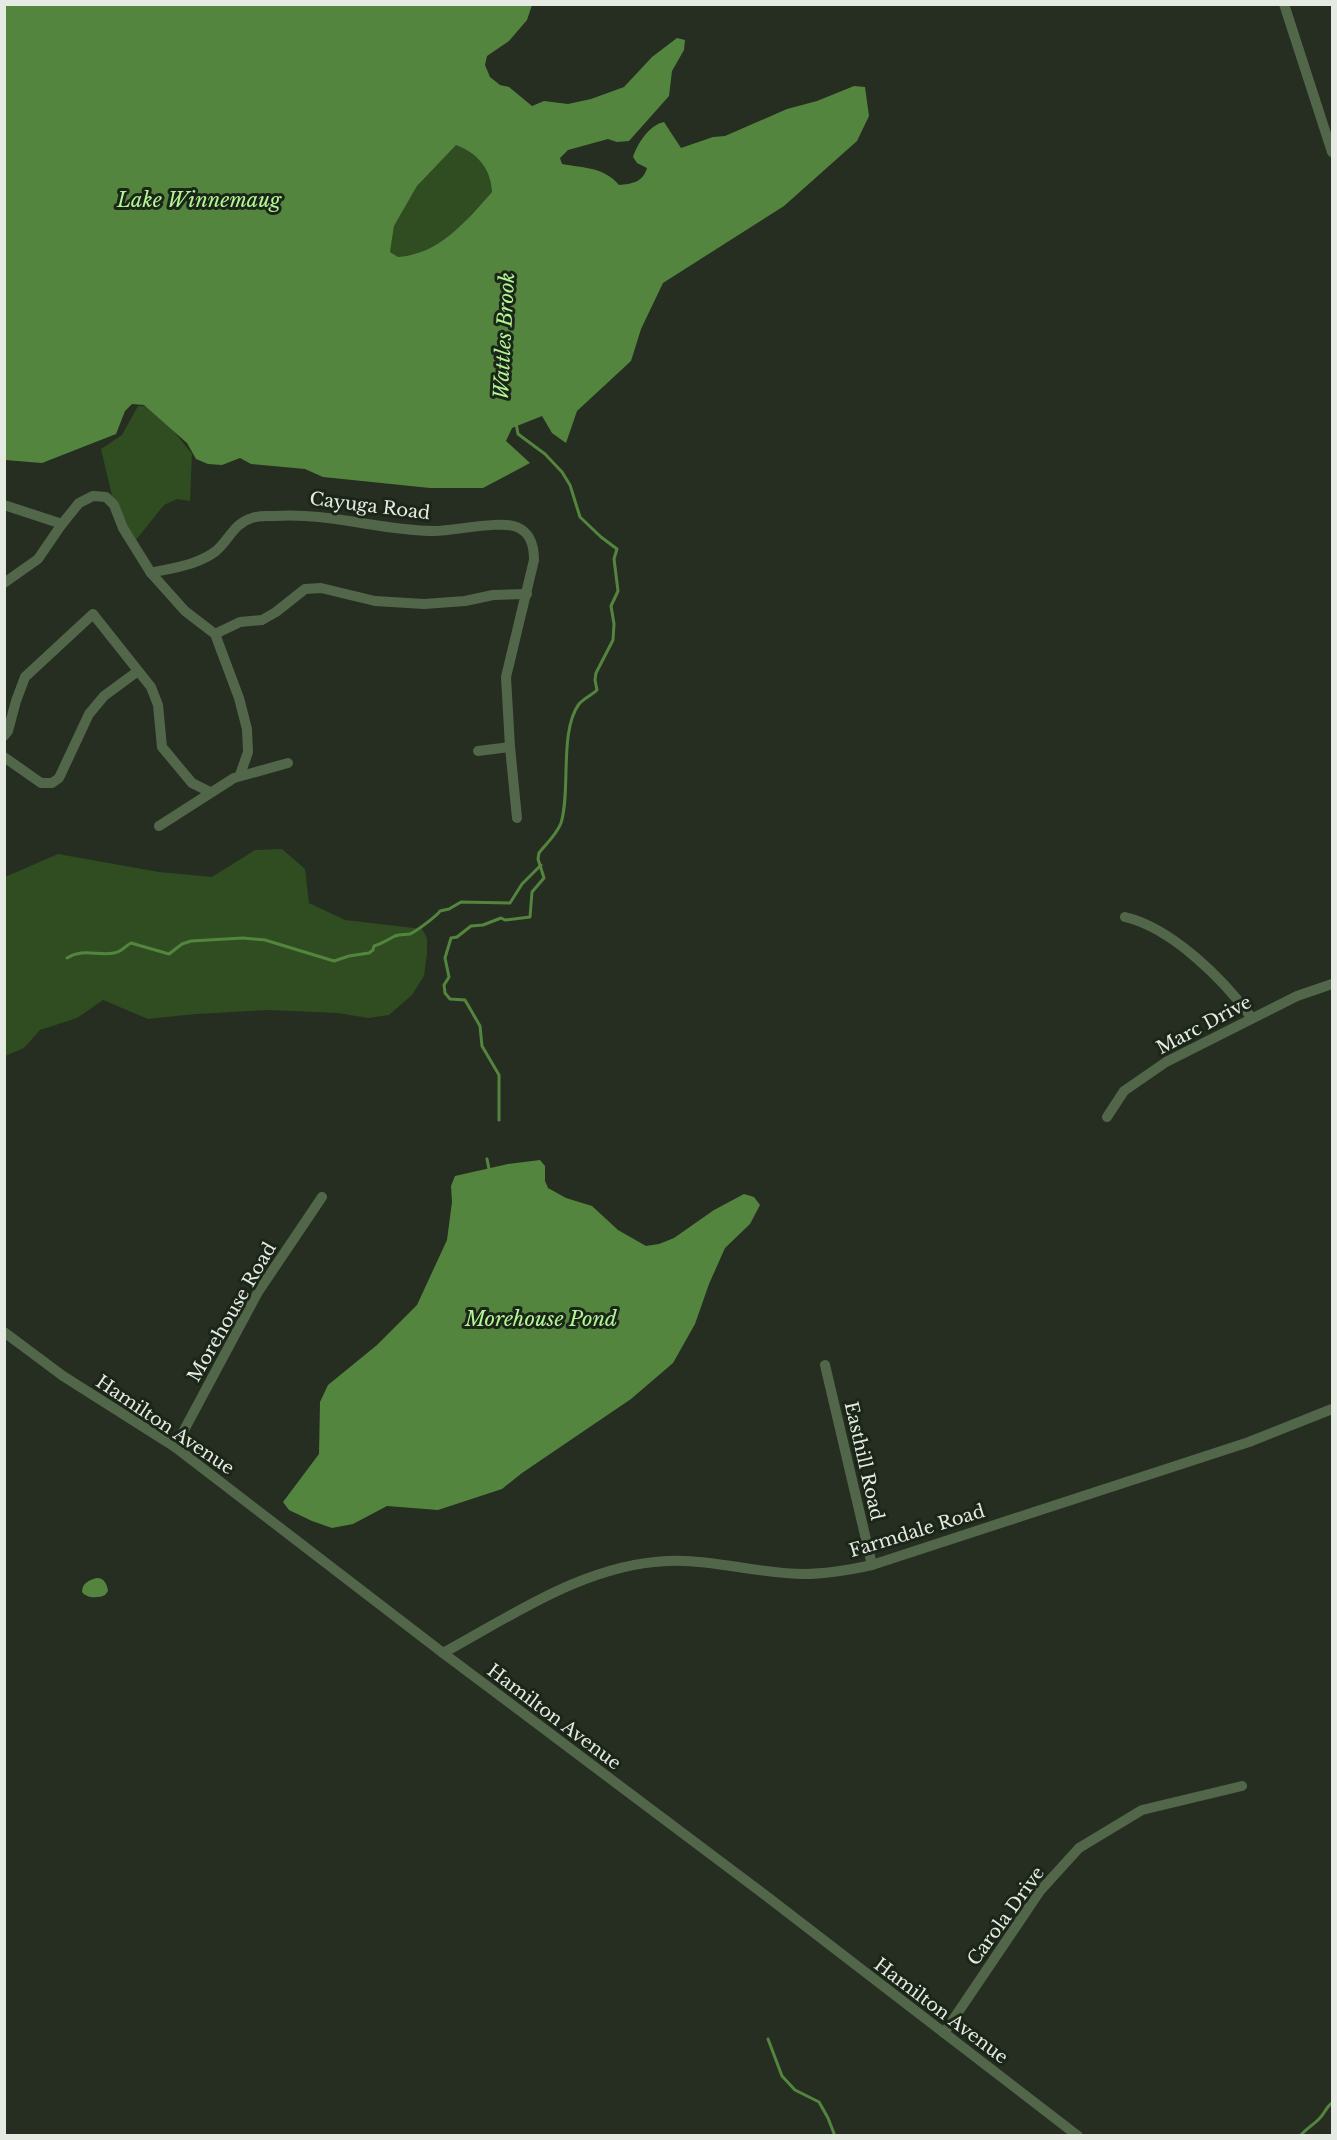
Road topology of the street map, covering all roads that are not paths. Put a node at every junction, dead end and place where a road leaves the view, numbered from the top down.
1 (1284, 4) edge
2 (1332, 152) edge
3 (4, 505) edge
4 (62, 524) junction
5 (151, 573) junction
6 (4, 583) edge
7 (527, 594) junction
8 (215, 634) junction
9 (138, 670) junction
10 (4, 736) edge
11 (510, 747) junction
12 (478, 751) dead end
13 (4, 757) edge
14 (288, 763) dead end
15 (240, 775) junction
16 (210, 792) junction
17 (517, 818) dead end
18 (159, 826) dead end
19 (1125, 917) dead end
20 (1332, 984) edge
21 (1251, 1017) junction
22 (1107, 1117) dead end
23 (322, 1197) dead end
24 (4, 1332) edge
25 (825, 1365) dead end
26 (1332, 1409) edge
27 (175, 1447) junction
28 (872, 1565) junction
29 (443, 1653) junction
30 (1242, 1786) dead end
31 (944, 2033) junction
32 (1078, 2136) edge

1 - 2 street
3 - 4 street
4 - 5 street
4 - 6 street
5 - 7 street, Cayuga Road
5 - 8 street
7 - 8 street
7 - 11 street, Cayuga Road
8 - 15 street
9 - 10 street
9 - 13 street
9 - 16 street
11 - 12 street
11 - 17 street, Cayuga Road
14 - 15 street
15 - 16 street
16 - 18 street
19 - 21 street
20 - 21 street, Marc Drive
21 - 22 street, Marc Drive
23 - 27 street, Morehouse Road
24 - 27 street, Hamilton Avenue
25 - 28 street, Easthill Road
26 - 28 street, Farmdale Road
27 - 29 street, Hamilton Avenue
28 - 29 street, Farmdale Road
29 - 31 street, Hamilton Avenue
30 - 31 street, Carola Drive
31 - 32 street, Hamilton Avenue

